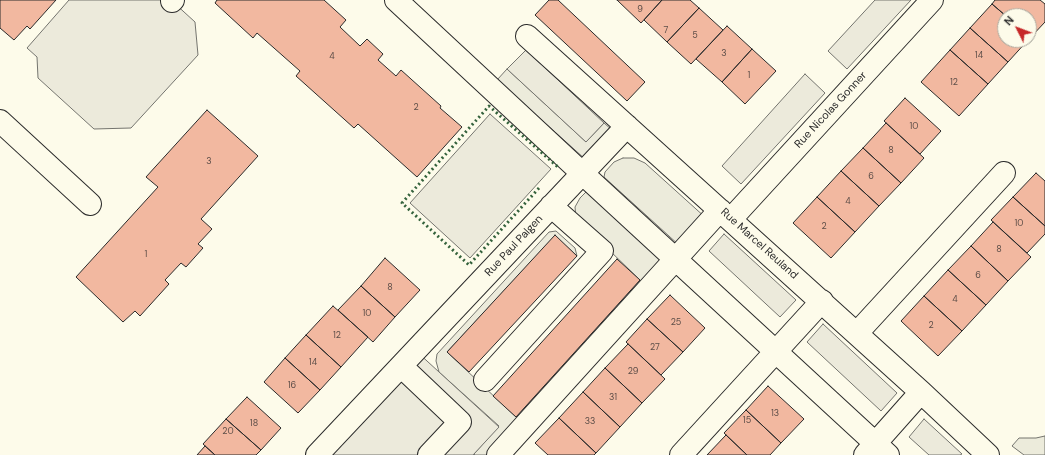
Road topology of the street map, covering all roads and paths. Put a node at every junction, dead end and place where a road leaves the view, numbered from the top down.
1 (396, 0) edge
2 (932, 0) edge
3 (528, 36) dead end
4 (0, 121) edge
5 (627, 126) junction
6 (582, 173) junction
7 (1004, 173) dead end
8 (90, 204) dead end
9 (551, 206) junction
10 (726, 214) junction
11 (676, 259) junction
12 (822, 301) junction
13 (857, 333) junction
14 (776, 351) junction
15 (401, 366) junction
16 (484, 380) dead end
17 (922, 392) junction
18 (876, 451) edge
19 (317, 455) edge
20 (429, 455) edge
21 (498, 455) edge
22 (680, 455) edge
23 (988, 455) edge

1 - 6 street
2 - 10 street, Rue Nicolas Gonner
3 - 5 street, Rue Marcel Reuland
4 - 8 street
5 - 6 street, Rue Paul Palgen
5 - 10 street, Rue Marcel Reuland
6 - 9 street, Rue Paul Palgen
6 - 11 street
7 - 13 street
9 - 15 street, Rue Paul Palgen
9 - 16 street
10 - 11 street, Rue Nicolas Gonner
10 - 12 street, Rue Marcel Reuland
11 - 14 street
11 - 21 street, Rue Nicolas Gonner
12 - 13 street, Rue Marcel Reuland
12 - 14 street
13 - 17 street, Rue Marcel Reuland
14 - 18 street
14 - 22 street
15 - 19 street, Rue Paul Palgen
15 - 20 street
17 - 18 street
17 - 23 street, Rue Marcel Reuland

